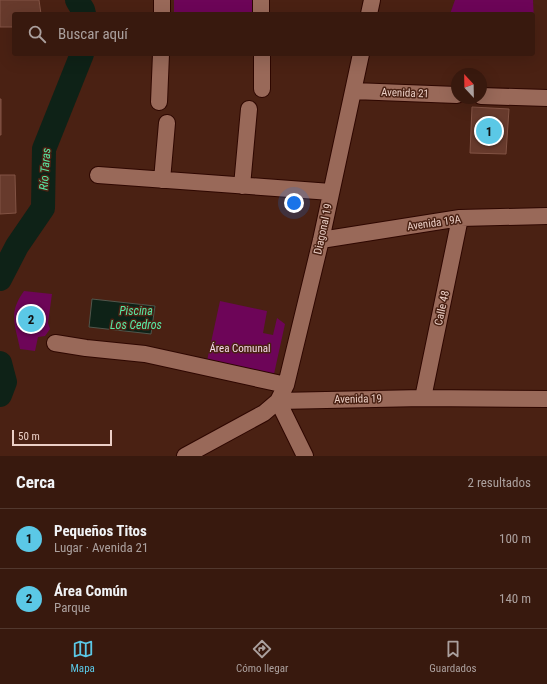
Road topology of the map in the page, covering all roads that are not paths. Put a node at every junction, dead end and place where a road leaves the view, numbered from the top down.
1 (162, 0) edge
2 (261, 0) edge
3 (372, 0) edge
4 (162, 12) edge
5 (262, 12) edge
6 (369, 12) edge
7 (161, 56) edge
8 (262, 56) edge
9 (361, 56) edge
10 (262, 89) dead end
11 (353, 91) junction
12 (451, 95) edge
13 (487, 96) edge
14 (547, 98) edge
15 (160, 102) dead end
16 (249, 109) dead end
17 (167, 123) dead end
18 (98, 175) dead end
19 (162, 180) junction
20 (242, 186) junction
21 (331, 192) junction
22 (547, 216) edge
23 (460, 218) junction
24 (321, 240) junction
25 (55, 343) dead end
26 (286, 385) junction
27 (423, 398) junction
28 (547, 399) edge
29 (278, 401) junction
30 (185, 456) edge
31 (305, 456) edge

1 - 4 street
2 - 5 street
3 - 6 street
7 - 15 street
8 - 10 street
9 - 11 street, Diagonal 19
11 - 12 street, Avenida 21
11 - 21 street, Diagonal 19
13 - 14 street
16 - 20 street
17 - 19 street
18 - 19 street
19 - 20 street
20 - 21 street
21 - 24 street, Diagonal 19
22 - 23 street, Avenida 19A
23 - 24 street, Avenida 19A
23 - 27 street, Calle 48
24 - 26 street, Diagonal 19
25 - 26 street
26 - 29 street, Diagonal 19
27 - 28 street, Avenida 19
27 - 29 street, Avenida 19
29 - 30 street
29 - 31 street

